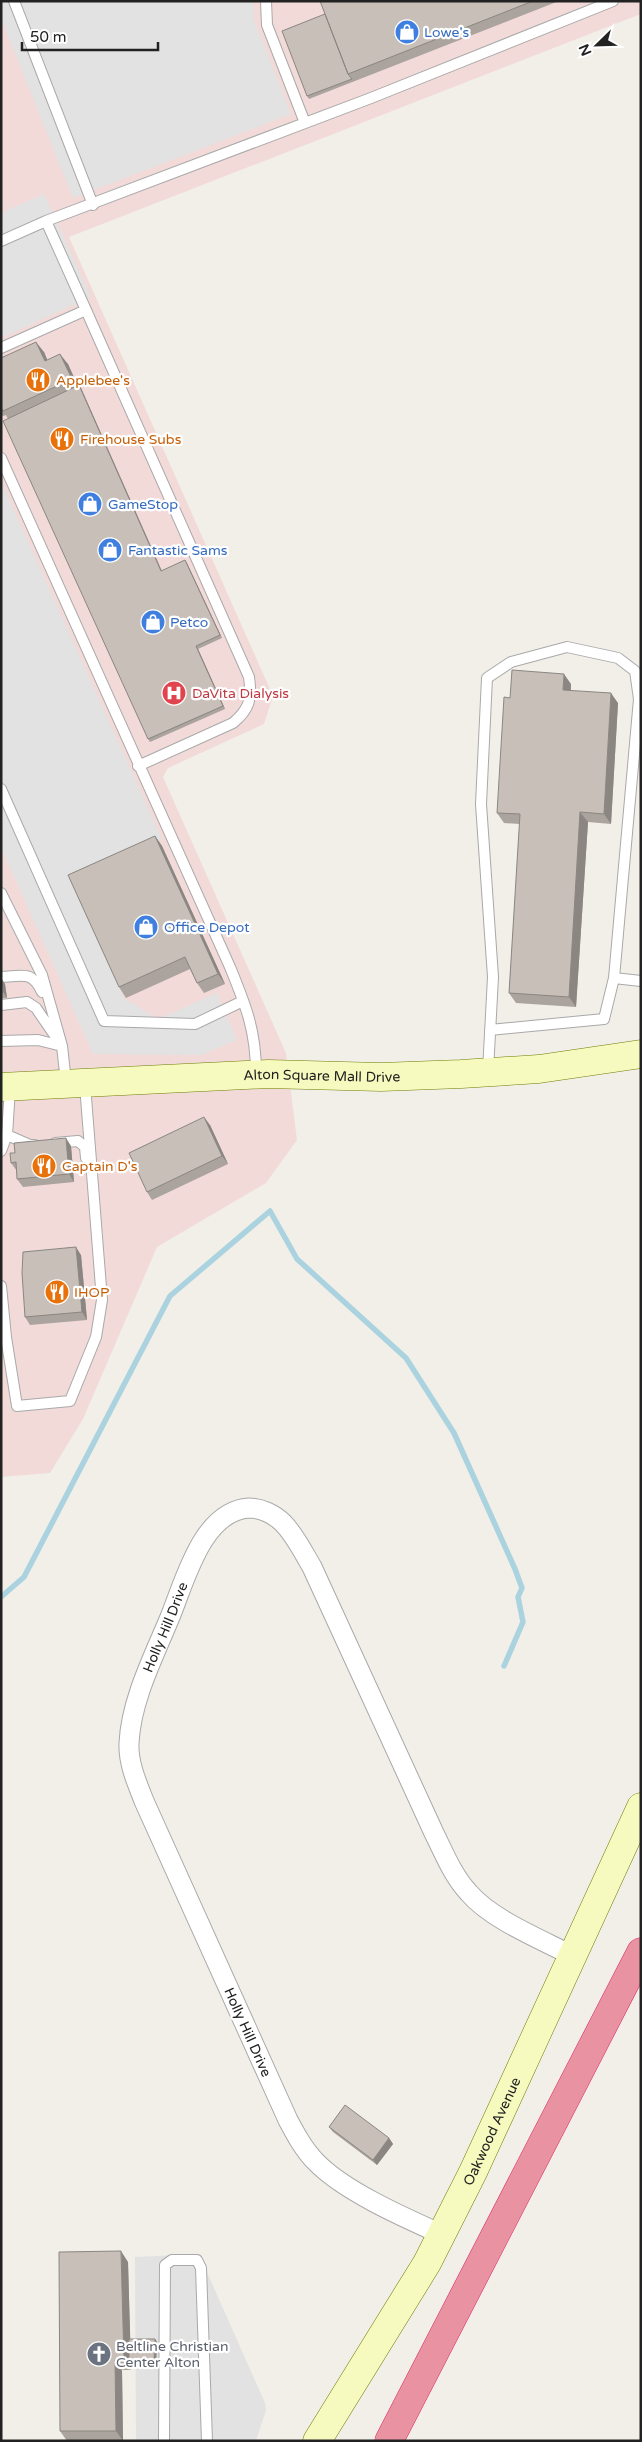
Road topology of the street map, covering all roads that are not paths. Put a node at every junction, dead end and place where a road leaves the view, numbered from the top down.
1 (14, 1) edge
2 (266, 1) edge
3 (613, 1) edge
4 (305, 123) junction
5 (93, 205) junction
6 (46, 221) junction
7 (1, 241) edge
8 (86, 310) junction
9 (1, 348) edge
10 (1, 458) edge
11 (138, 766) junction
12 (1, 789) edge
13 (1, 893) edge
14 (1, 978) edge
15 (614, 978) junction
16 (641, 980) edge
17 (244, 1001) junction
18 (1, 1005) edge
19 (56, 1026) junction
20 (490, 1030) junction
21 (1, 1041) edge
22 (62, 1046) junction
23 (641, 1054) edge
24 (488, 1072) junction
25 (256, 1074) junction
26 (75, 1082) junction
27 (6, 1087) edge
28 (7, 1135) junction
29 (1, 1151) edge
30 (93, 1190) junction
31 (1, 1286) edge
32 (641, 1807) edge
33 (641, 1952) edge
34 (571, 1955) junction
35 (441, 2234) junction
36 (164, 2441) edge
37 (207, 2441) edge
38 (317, 2441) edge
39 (389, 2441) edge

1 - 5 lane
2 - 4 lane
3 - 4 lane
4 - 5 lane
5 - 6 lane
6 - 7 lane
6 - 8 lane
8 - 9 lane
8 - 11 lane
10 - 11 lane
11 - 17 lane
12 - 17 lane
13 - 19 lane
14 - 19 lane
15 - 16 lane
15 - 20 lane
15 - 20 lane
17 - 25 lane
18 - 22 lane
19 - 22 lane
20 - 24 lane
21 - 22 lane
22 - 26 lane
23 - 24 street, Alton Square Mall Drive
24 - 25 street, Alton Square Mall Drive
25 - 26 street, Alton Square Mall Drive
26 - 27 street, Alton Square Mall Drive
26 - 30 lane
27 - 28 lane
28 - 29 lane
28 - 30 lane
30 - 31 lane
32 - 34 street, Oakwood Avenue
33 - 39 highway
34 - 35 street, Oakwood Avenue
34 - 35 street, Holly Hill Drive
35 - 38 street, Oakwood Avenue
36 - 37 lane

